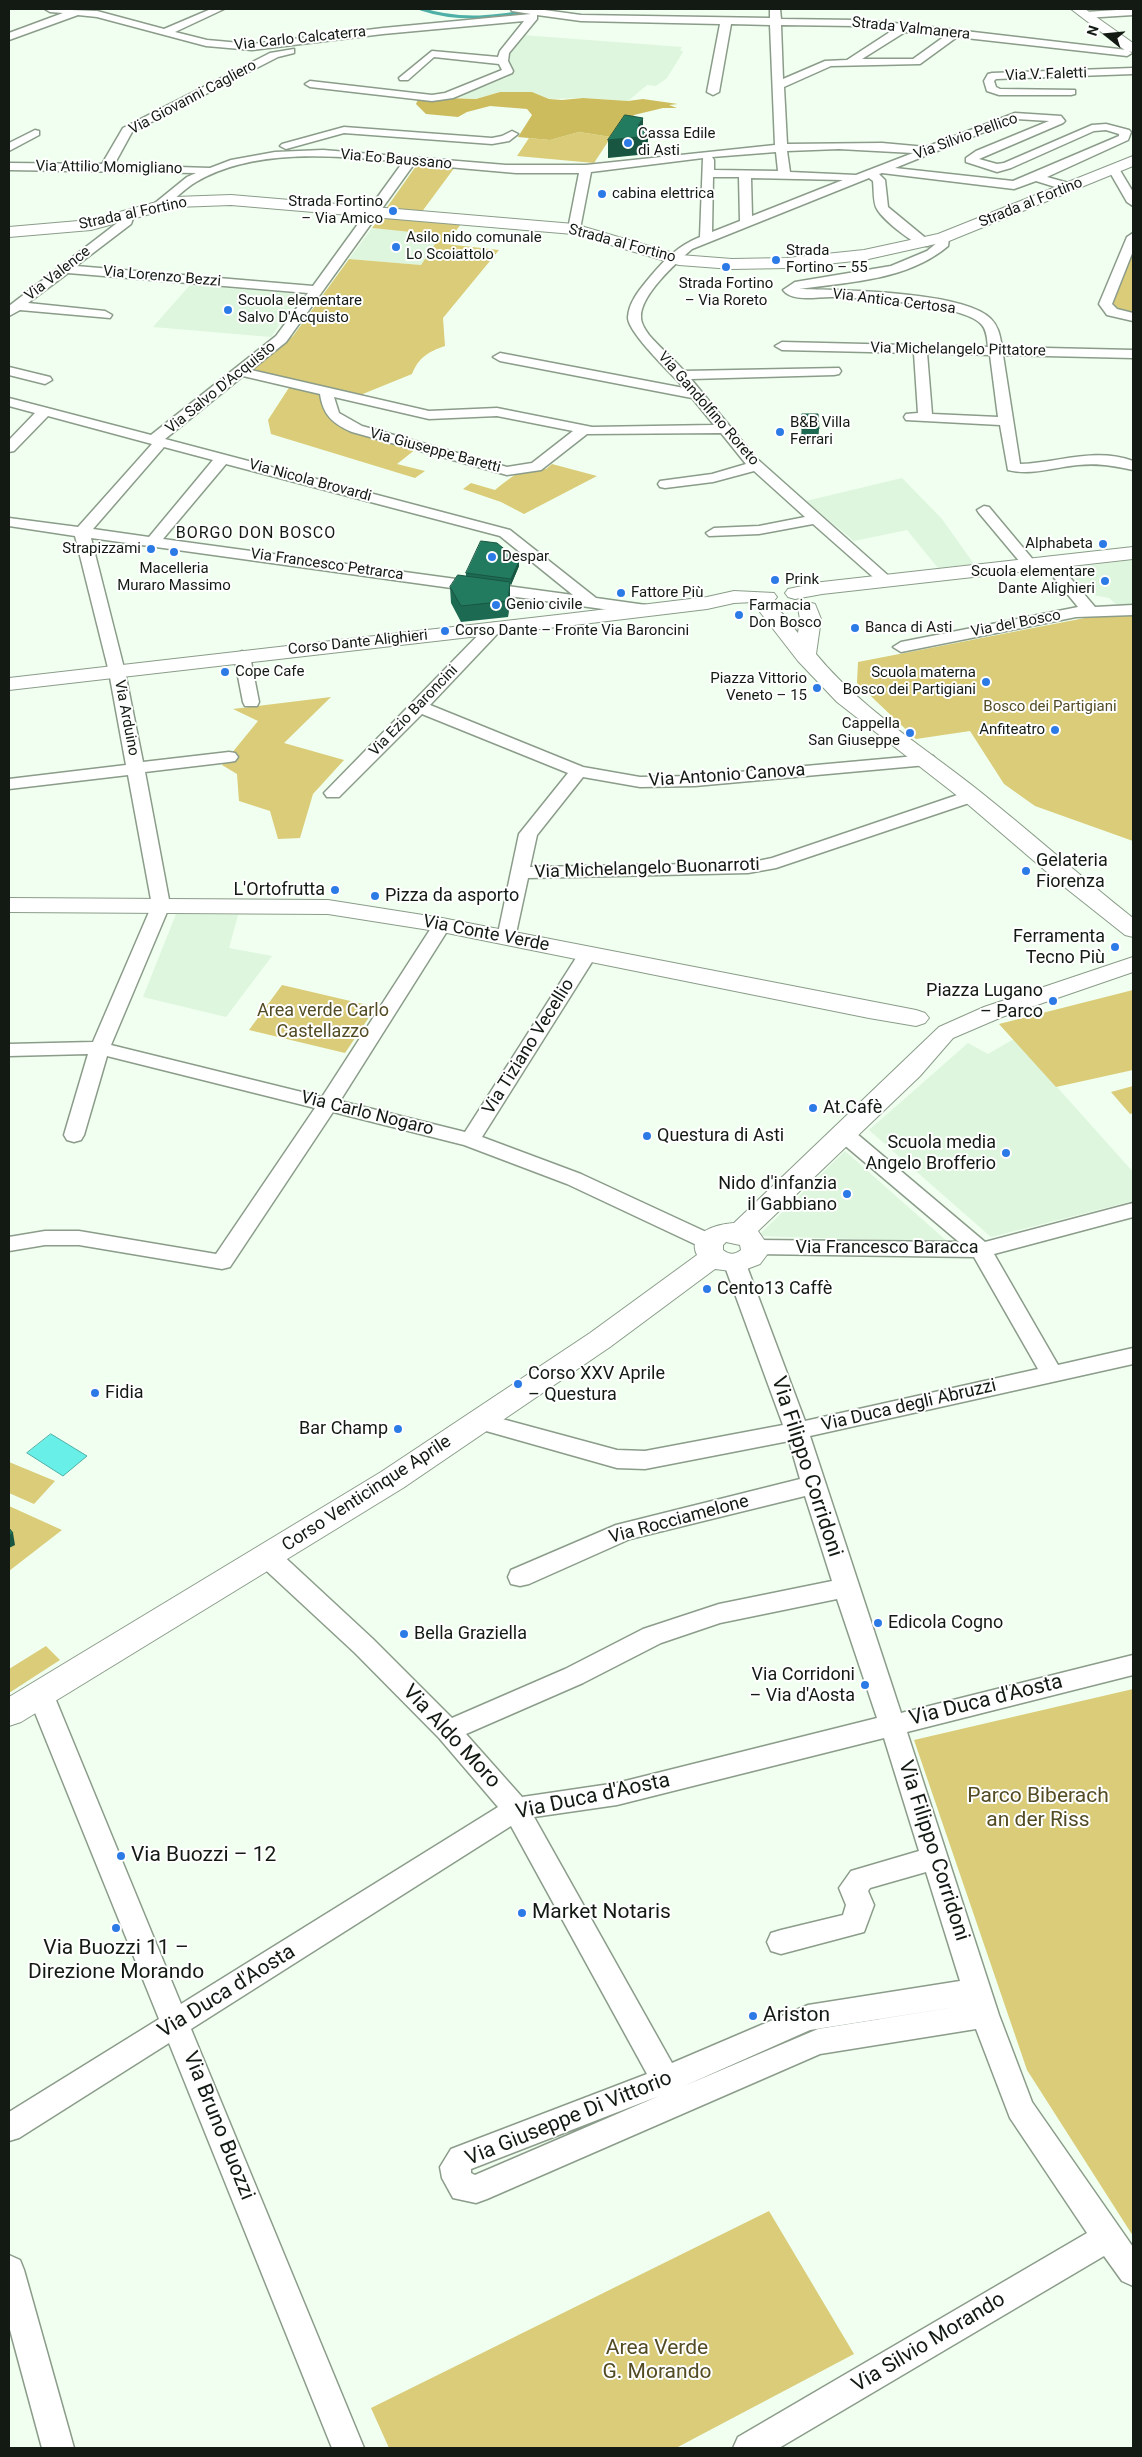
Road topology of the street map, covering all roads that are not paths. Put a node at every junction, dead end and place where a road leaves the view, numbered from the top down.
1 (50, 9) edge
2 (219, 9) edge
3 (504, 9) edge
4 (516, 9) edge
5 (520, 9) edge
6 (492, 10) edge
7 (79, 11) junction
8 (1081, 12) edge
9 (1133, 12) edge
10 (775, 14) edge
11 (534, 15) junction
12 (553, 15) joint
13 (726, 20) junction
14 (905, 27) junction
15 (383, 31) junction
16 (163, 33) junction
17 (956, 33) junction
18 (9, 37) edge
19 (1131, 51) edge
20 (503, 62) junction
21 (849, 63) junction
22 (1133, 71) edge
23 (404, 78) dead end
24 (310, 84) dead end
25 (779, 85) junction
26 (713, 92) dead end
27 (1071, 92) dead end
28 (35, 133) dead end
29 (512, 134) dead end
30 (9, 148) edge
31 (781, 149) junction
32 (929, 150) junction
33 (708, 154) junction
34 (257, 156) junction
35 (410, 161) junction
36 (1133, 161) edge
37 (9, 166) edge
38 (106, 168) junction
39 (586, 169) junction
40 (1114, 169) junction
41 (209, 170) junction
42 (708, 173) junction
43 (871, 173) junction
44 (745, 174) junction
45 (784, 175) junction
46 (1036, 177) junction
47 (1068, 187) junction
48 (1133, 202) edge
49 (158, 206) junction
50 (374, 212) junction
51 (128, 216) junction
52 (746, 222) junction
53 (574, 229) junction
54 (9, 232) edge
55 (706, 237) junction
56 (1133, 237) edge
57 (943, 238) junction
58 (924, 242) junction
59 (672, 259) junction
60 (66, 268) junction
61 (317, 290) junction
62 (13, 309) edge
63 (105, 315) dead end
64 (1133, 317) edge
65 (782, 346) dead end
66 (920, 350) junction
67 (995, 352) junction
68 (1133, 354) edge
69 (500, 358) dead end
70 (9, 371) edge
71 (834, 371) dead end
72 (242, 372) junction
73 (680, 375) junction
74 (44, 380) dead end
75 (326, 391) junction
76 (697, 395) junction
77 (9, 402) edge
78 (45, 411) junction
79 (925, 414) dead end
80 (911, 417) dead end
81 (1005, 421) junction
82 (724, 429) junction
83 (583, 430) junction
84 (158, 441) junction
85 (9, 448) edge
86 (222, 458) junction
87 (756, 466) junction
88 (1133, 466) edge
89 (665, 484) dead end
90 (984, 510) dead end
91 (816, 518) junction
92 (9, 522) edge
93 (82, 532) junction
94 (714, 533) dead end
95 (153, 541) junction
96 (1133, 553) edge
97 (1050, 563) junction
98 (1030, 565) junction
99 (886, 581) junction
100 (591, 601) junction
101 (804, 601) junction
102 (766, 605) junction
103 (646, 610) junction
104 (1089, 610) junction
105 (1133, 610) edge
106 (494, 628) junction
107 (900, 647) dead end
108 (242, 656) junction
109 (805, 657) junction
110 (117, 672) junction
111 (9, 684) edge
112 (251, 702) dead end
113 (419, 707) junction
114 (229, 757) dead end
115 (927, 760) junction
116 (136, 768) junction
117 (579, 771) junction
118 (9, 784) edge
119 (333, 793) dead end
120 (972, 796) junction
121 (520, 873) junction
122 (160, 895) junction
123 (9, 905) edge
124 (442, 925) junction
125 (1131, 931) edge
126 (506, 938) junction
127 (588, 954) junction
128 (1133, 964) edge
129 (1098, 978) junction
130 (1133, 978) edge
131 (928, 1029) junction
132 (100, 1048) junction
133 (9, 1050) edge
134 (328, 1104) junction
135 (844, 1133) junction
136 (74, 1135) dead end
137 (470, 1140) junction
138 (1133, 1210) edge
139 (9, 1244) edge
140 (730, 1249) junction
141 (981, 1250) junction
142 (1133, 1356) edge
143 (1052, 1374) junction
144 (480, 1421) junction
145 (796, 1431) junction
146 (813, 1485) junction
147 (268, 1557) junction
148 (520, 1577) dead end
149 (846, 1588) junction
150 (1133, 1665) edge
151 (40, 1693) junction
152 (9, 1713) edge
153 (892, 1724) junction
154 (448, 1731) junction
155 (516, 1809) junction
156 (935, 1858) junction
157 (781, 1942) dead end
158 (982, 2003) junction
159 (176, 2024) junction
160 (672, 2091) junction
161 (9, 2128) edge
162 (1108, 2237) junction
163 (9, 2270) edge
164 (1133, 2271) edge
165 (58, 2448) edge
166 (348, 2448) edge
167 (749, 2448) edge

1 - 7 street, Via Carlo Calcaterra
2 - 16 street
3 - 6 street
4 - 5 street
5 - 11 street
7 - 16 street, Via Carlo Calcaterra
7 - 18 street
8 - 9 street
8 - 19 street
10 - 13 street, Strada Valmanera
10 - 14 street, Strada Valmanera
10 - 25 street
11 - 12 street, Via Carlo Calcaterra
11 - 15 street, Via Carlo Calcaterra
11 - 20 street
12 - 13 street, Strada Valmanera
13 - 26 street
14 - 17 street, Strada Valmanera
14 - 21 street
15 - 16 street, Via Carlo Calcaterra
15 - 38 street, Via Giovanni Cagliero
17 - 19 street, Strada Valmanera
17 - 21 street
20 - 23 street
20 - 24 street
21 - 25 street
22 - 27 street, Via V. Faletti
25 - 31 street
28 - 30 street
29 - 34 street
31 - 32 street, Via Eo Baussano
31 - 33 street, Via Eo Baussano
31 - 45 street
32 - 43 street, Via Silvio Pellico
32 - 46 street, Via Silvio Pellico
33 - 39 street, Via Eo Baussano
33 - 42 street
34 - 35 street, Via Eo Baussano
34 - 41 street, Via Eo Baussano
35 - 39 street, Via Eo Baussano
35 - 50 street, Via Salvo D'Acquisto
36 - 40 street, Strada al Fortino
37 - 38 street, Via Attilio Momigliano
38 - 41 street, Via Attilio Momigliano
39 - 53 street
40 - 47 street, Strada al Fortino
40 - 48 street
41 - 49 street, Via Eo Baussano
42 - 44 street
42 - 55 street
43 - 45 street
43 - 46 street
43 - 52 street, Via Silvio Pellico
43 - 58 street
44 - 45 street
44 - 52 street
46 - 47 street
47 - 57 street, Strada al Fortino
49 - 50 street, Strada al Fortino
49 - 51 street, Strada al Fortino
50 - 53 street, Strada al Fortino
50 - 61 street, Via Salvo D'Acquisto
51 - 54 street, Strada al Fortino
51 - 60 street, Via Valence
52 - 55 street, Via Silvio Pellico
53 - 59 street, Strada al Fortino
55 - 59 street, Via Silvio Pellico
56 - 64 street
57 - 58 street, Strada al Fortino
57 - 67 street, Via Antica Certosa
58 - 59 street, Strada al Fortino
59 - 73 street, Via Gandolfino Roreto
60 - 61 street, Via Lorenzo Bezzi
60 - 62 street, Via Valence
61 - 72 street, Via Salvo D'Acquisto
62 - 63 street
65 - 66 street, Via Michelangelo Pittatore
66 - 67 street, Via Michelangelo Pittatore
66 - 79 street
67 - 68 street, Via Michelangelo Pittatore
67 - 81 street, Via Antica Certosa
69 - 76 street
70 - 74 street
71 - 73 street
72 - 75 street, Via Giuseppe Baretti
72 - 84 street, Via Salvo D'Acquisto
73 - 76 street, Via Gandolfino Roreto
75 - 83 street, Via Giuseppe Baretti
75 - 83 street, Via Giuseppe Baretti
76 - 82 street, Via Gandolfino Roreto
77 - 78 street, Via Nicola Brovardi
78 - 84 street, Via Nicola Brovardi
78 - 85 street
80 - 81 street
81 - 88 street, Via Antica Certosa
82 - 83 street, Via Giuseppe Baretti
82 - 87 street, Via Gandolfino Roreto
84 - 86 street, Via Nicola Brovardi
84 - 93 street, Via Salvo D'Acquisto
86 - 95 street
86 - 100 street, Via Nicola Brovardi
87 - 89 street
87 - 91 street, Via Gandolfino Roreto
90 - 98 street
91 - 94 street
91 - 99 street, Via Gandolfino Roreto
92 - 93 street, Via Francesco Petrarca
93 - 95 street, Via Francesco Petrarca
93 - 110 street, Via Arduino
95 - 100 street, Via Francesco Petrarca
96 - 97 street
97 - 98 street
97 - 104 street
98 - 99 street
99 - 101 street
100 - 103 street, Via Francesco Petrarca
101 - 102 street, Corso Dante Alighieri
101 - 109 street
102 - 103 street, Corso Dante Alighieri
102 - 109 street
103 - 106 street, Corso Dante Alighieri
104 - 105 street, Via del Bosco
104 - 107 street, Via del Bosco
106 - 108 street, Corso Dante Alighieri
106 - 113 street, Via Ezio Baroncini
108 - 110 street, Corso Dante Alighieri
108 - 112 street
109 - 115 street
110 - 111 street, Corso Dante Alighieri
110 - 116 street, Via Arduino
113 - 117 street, Via Antonio Canova
113 - 119 street, Via Ezio Baroncini
114 - 116 street
115 - 117 street, Via Antonio Canova
115 - 120 street
116 - 118 street
116 - 122 street, Via Arduino
117 - 121 street
120 - 121 street, Via Michelangelo Buonarroti
120 - 125 street
121 - 126 street
122 - 123 street, Via Conte Verde
122 - 124 street, Via Conte Verde
122 - 132 street
124 - 126 street, Via Conte Verde
124 - 134 street
126 - 127 street, Via Conte Verde
127 - 131 street, Via Conte Verde
127 - 137 street, Via Tiziano Vecellio
128 - 129 street
129 - 130 street
129 - 131 street
131 - 135 street, Corso Venticinque Aprile
132 - 133 street, Via Carlo Nogaro
132 - 134 street, Via Carlo Nogaro
132 - 136 street
134 - 137 street, Via Carlo Nogaro
134 - 139 street
135 - 140 street, Corso Venticinque Aprile
135 - 141 street
137 - 140 street, Via Carlo Nogaro
138 - 141 street, Via Francesco Baracca
140 - 141 street, Via Francesco Baracca
140 - 144 street, Corso Venticinque Aprile
140 - 145 street, Via Filippo Corridoni
141 - 143 street
142 - 143 street, Via Duca degli Abruzzi
143 - 145 street, Via Duca degli Abruzzi
144 - 145 street, Via Duca degli Abruzzi
144 - 147 street, Corso Venticinque Aprile
145 - 146 street, Via Filippo Corridoni
146 - 148 street, Via Rocciamelone
146 - 149 street, Via Filippo Corridoni
147 - 151 street, Corso Venticinque Aprile
147 - 154 street, Via Aldo Moro
149 - 153 street, Via Filippo Corridoni
149 - 154 street
150 - 153 street, Via Duca d'Aosta
151 - 152 street, Corso Venticinque Aprile
151 - 159 street, Via Bruno Buozzi
153 - 155 street, Via Duca d'Aosta
153 - 156 street, Via Filippo Corridoni
154 - 155 street, Via Aldo Moro
155 - 159 street, Via Duca d'Aosta
155 - 160 street, Via Aldo Moro
156 - 157 street
156 - 158 street, Via Filippo Corridoni
158 - 160 street, Via Giuseppe Di Vittorio
158 - 162 street, Via Filippo Corridoni
159 - 161 street, Via Duca d'Aosta
159 - 166 street, Via Bruno Buozzi
160 - 160 street, Via Giuseppe Di Vittorio
162 - 164 street, Via Filippo Corridoni
162 - 167 street, Via Silvio Morando
163 - 165 street

